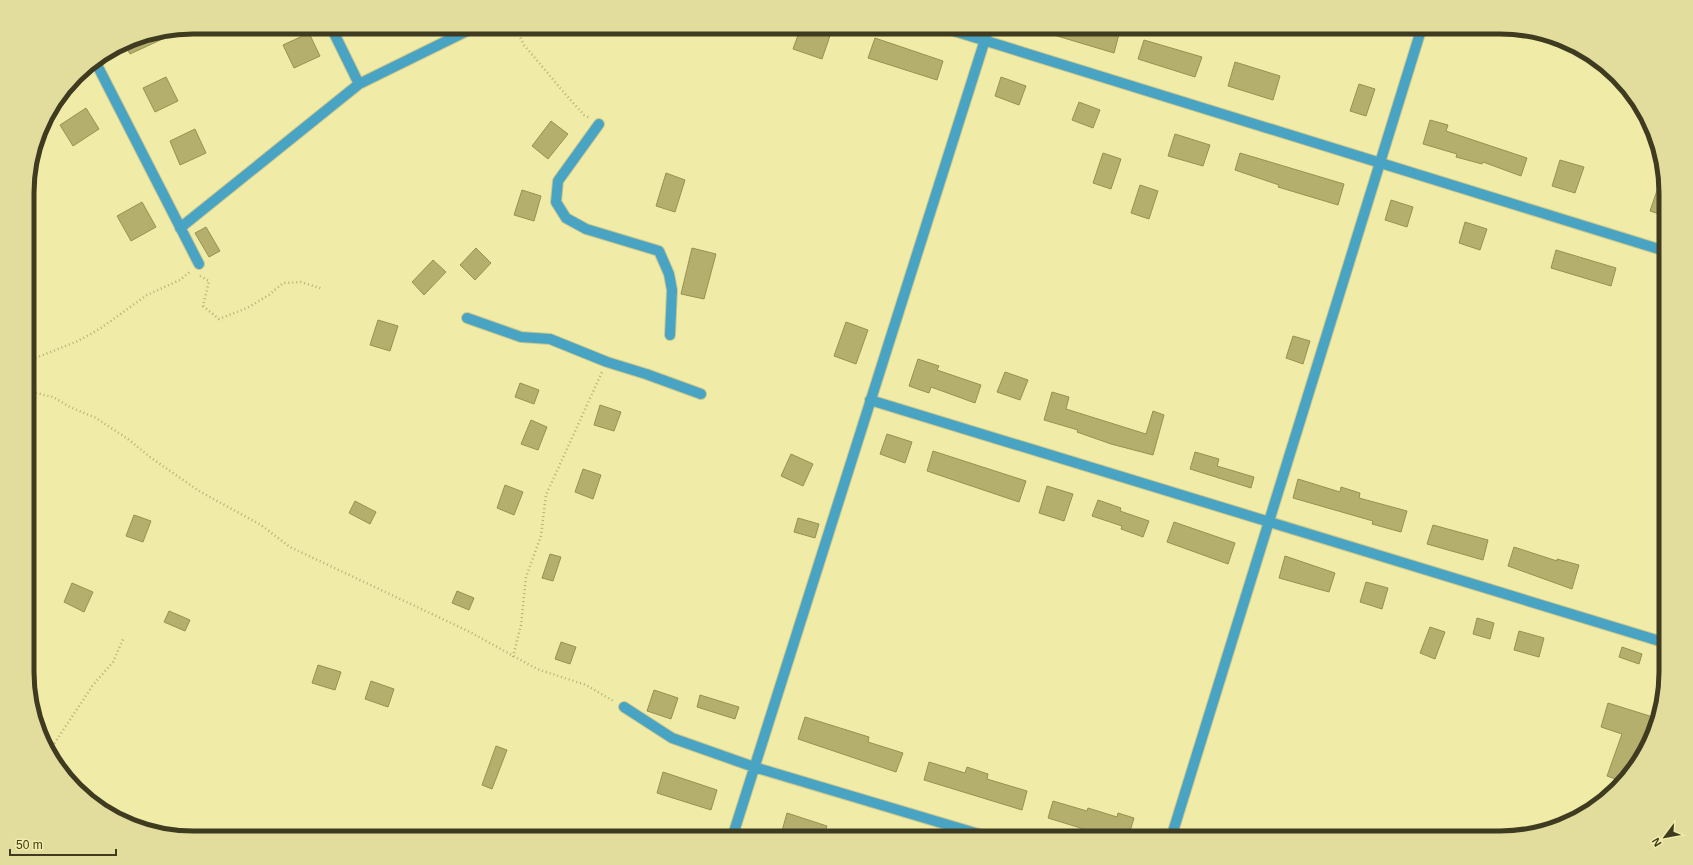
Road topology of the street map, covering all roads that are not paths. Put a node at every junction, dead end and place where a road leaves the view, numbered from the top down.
1 (335, 34) edge
2 (461, 34) edge
3 (962, 34) edge
4 (987, 34) edge
5 (1420, 34) edge
6 (984, 42) junction
7 (98, 66) edge
8 (359, 84) junction
9 (598, 124) road end
10 (1380, 164) junction
11 (180, 228) junction
12 (1659, 249) edge
13 (195, 267) road end
14 (467, 318) dead end
15 (670, 335) dead end
16 (701, 394) dead end
17 (870, 400) junction
18 (1268, 522) junction
19 (1659, 641) edge
20 (624, 707) road end
21 (754, 767) junction
22 (734, 831) edge
23 (969, 831) edge
24 (1173, 831) edge

1 - 8 street
2 - 8 street
3 - 6 street
4 - 6 street
5 - 10 street
6 - 10 street
6 - 17 street
7 - 11 street
8 - 11 street
9 - 15 street
10 - 12 street
10 - 18 street
11 - 13 street
14 - 16 street
17 - 18 street
17 - 21 street
18 - 19 street
18 - 24 street
20 - 21 street
21 - 22 street
21 - 23 street

